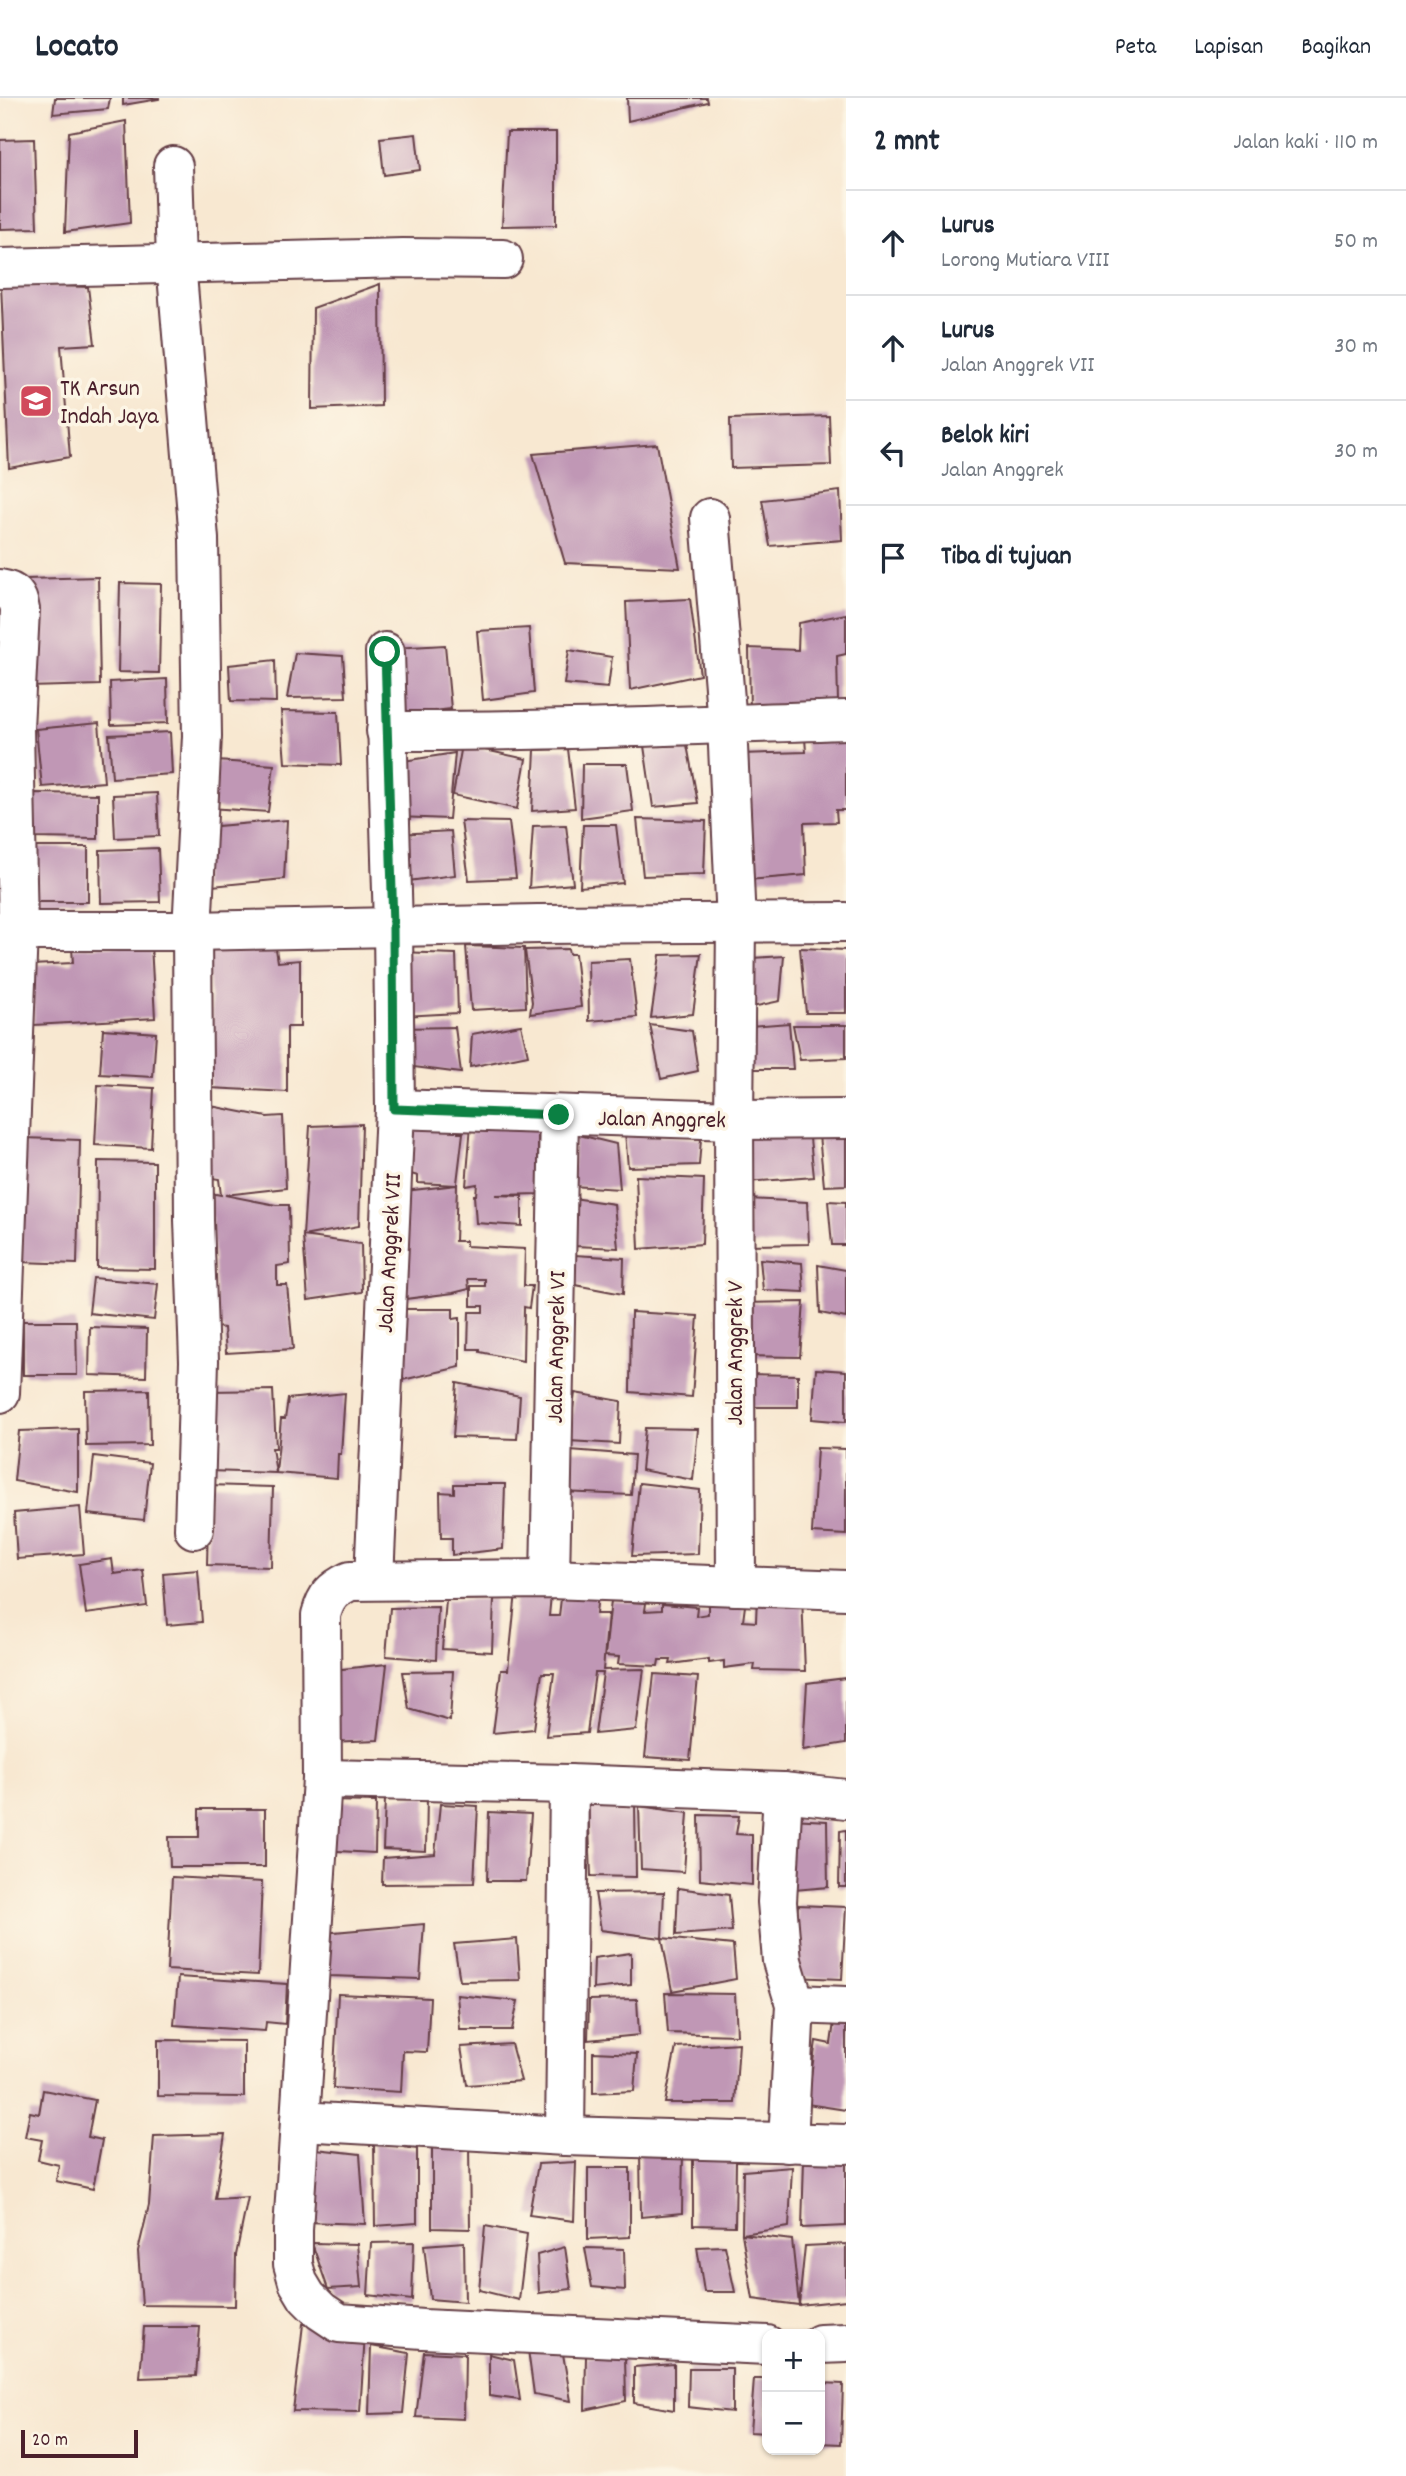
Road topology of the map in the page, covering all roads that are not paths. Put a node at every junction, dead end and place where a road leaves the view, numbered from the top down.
1 (173, 166) dead end
2 (503, 259) dead end
3 (176, 262) junction
4 (0, 268) edge
5 (710, 518) dead end
6 (0, 589) edge
7 (385, 652) dead end
8 (846, 720) edge
9 (727, 723) junction
10 (7, 729) edge
11 (386, 731) junction
12 (846, 922) edge
13 (736, 923) junction
14 (393, 926) junction
15 (9, 931) edge
16 (192, 931) junction
17 (394, 1109) junction
18 (559, 1115) junction
19 (846, 1119) edge
20 (734, 1120) junction
21 (0, 1393) edge
22 (194, 1529) dead end
23 (550, 1578) junction
24 (374, 1580) junction
25 (736, 1586) junction
26 (846, 1590) edge
27 (322, 1779) junction
28 (569, 1784) junction
29 (783, 1792) junction
30 (846, 1799) edge
31 (795, 2004) junction
32 (846, 2006) edge
33 (300, 2120) junction
34 (565, 2136) junction
35 (788, 2143) junction
36 (846, 2144) edge
37 (846, 2343) edge
38 (825, 2344) edge
39 (762, 2345) edge

1 - 3 street
2 - 3 street
3 - 4 street
3 - 16 street
5 - 9 street, Jalan Anggrek V
6 - 10 street
7 - 11 street, Jalan Anggrek VII
8 - 9 street
9 - 11 street
9 - 13 street, Jalan Anggrek V
10 - 15 street
11 - 14 street, Jalan Anggrek VII
12 - 13 street
13 - 14 street
13 - 20 street, Jalan Anggrek V
14 - 16 street
14 - 17 street, Jalan Anggrek VII
15 - 16 street
15 - 21 street
16 - 22 street
17 - 18 street, Jalan Anggrek
17 - 24 street, Jalan Anggrek VII
18 - 20 street, Jalan Anggrek
18 - 23 street, Jalan Anggrek VI
19 - 20 street, Jalan Anggrek
20 - 25 street, Jalan Anggrek V
23 - 24 street
23 - 25 street
24 - 27 street
25 - 26 street
27 - 28 street
27 - 33 street
28 - 29 street
28 - 34 street
29 - 30 street
29 - 31 street
31 - 32 street
31 - 35 street
33 - 34 street
33 - 39 street
34 - 35 street
35 - 36 street
37 - 38 street

